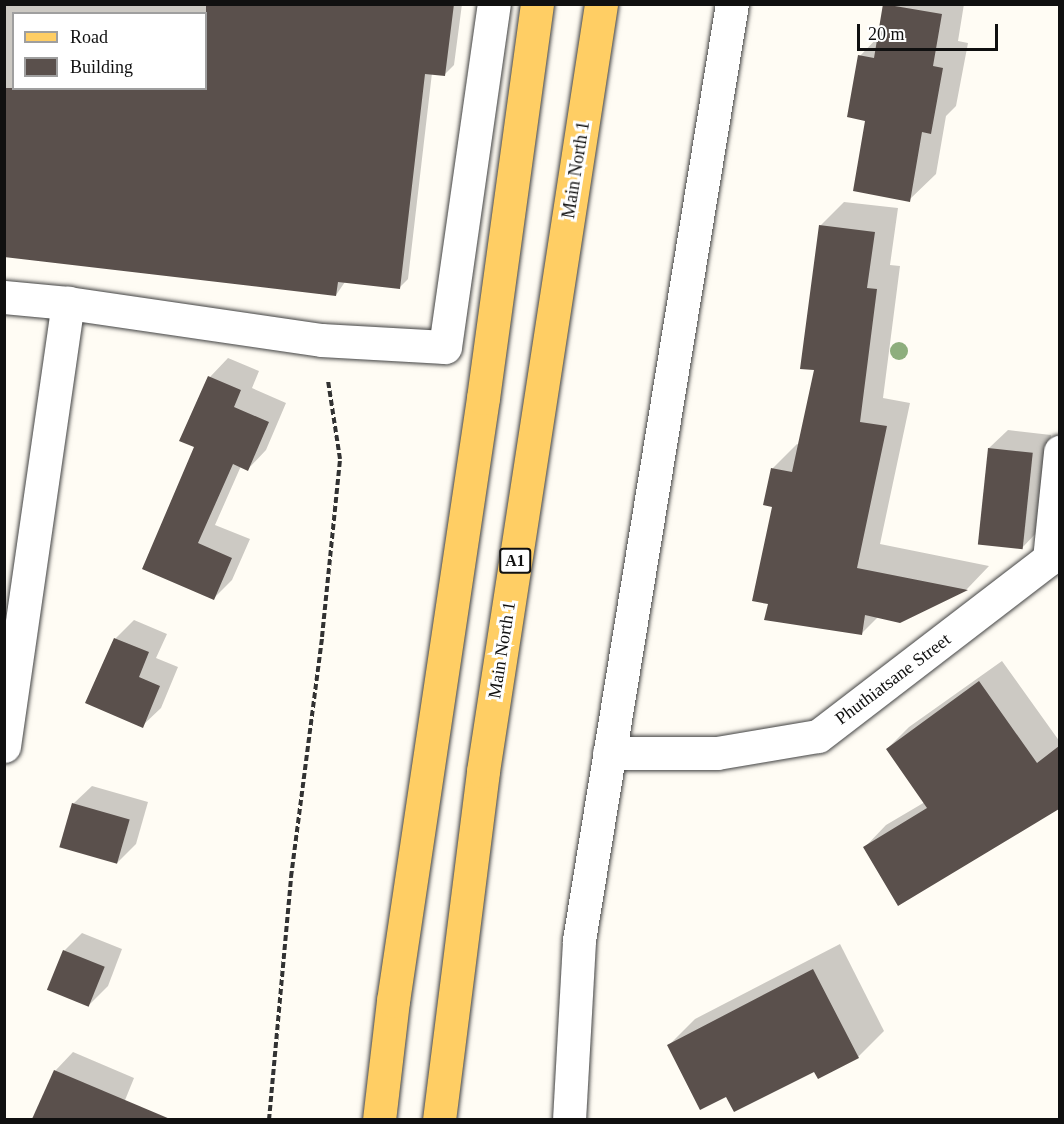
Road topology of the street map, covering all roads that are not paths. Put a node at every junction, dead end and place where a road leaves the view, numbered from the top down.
1 (494, 4) edge
2 (537, 4) edge
3 (601, 4) edge
4 (732, 4) edge
5 (4, 297) edge
6 (68, 303) junction
7 (1059, 452) edge
8 (4, 746) edge
9 (609, 753) junction
10 (379, 1119) edge
11 (438, 1119) edge
12 (568, 1119) edge

1 - 6 street
2 - 10 main road
3 - 11 main road, Main North 1 / A1
4 - 9 street
5 - 6 street
6 - 8 street
7 - 9 street, Phuthiatsane Street
9 - 12 street

